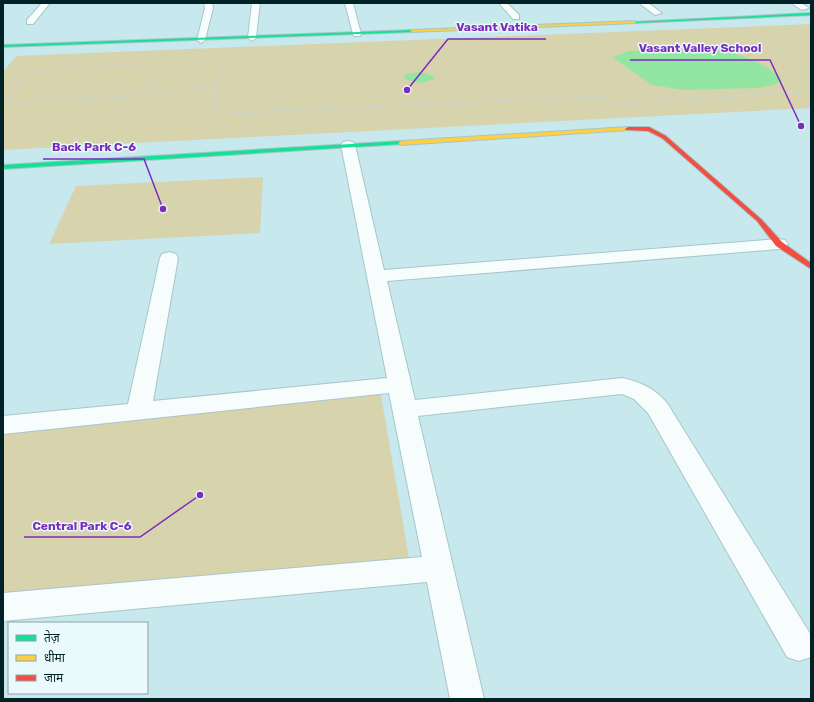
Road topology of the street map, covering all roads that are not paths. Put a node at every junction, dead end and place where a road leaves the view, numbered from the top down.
1 (46, 3) edge
2 (208, 3) edge
3 (256, 3) edge
4 (349, 3) edge
5 (503, 3) edge
6 (643, 3) edge
7 (795, 3) edge
8 (808, 11) edge
9 (658, 14) dead end
10 (516, 17) dead end
11 (30, 22) dead end
12 (357, 34) junction
13 (252, 38) junction
14 (201, 40) junction
15 (3, 46) edge
16 (348, 145) junction
17 (3, 167) edge
18 (779, 244) junction
19 (170, 258) dead end
20 (811, 267) edge
21 (376, 276) junction
22 (399, 384) junction
23 (404, 409) junction
24 (139, 411) junction
25 (3, 425) edge
26 (439, 568) junction
27 (3, 608) edge
28 (799, 646) dead end
29 (467, 699) edge

1 - 11 lane
2 - 14 lane
3 - 13 lane
4 - 12 lane
5 - 10 lane
6 - 9 lane
7 - 8 lane
8 - 12 street
12 - 13 street
13 - 14 street
14 - 15 street
16 - 17 street
16 - 18 street
16 - 21 street
18 - 20 street
18 - 21 street
19 - 24 street
21 - 22 street
22 - 23 street
22 - 24 street
23 - 26 street
23 - 28 street
24 - 25 street
26 - 27 street
26 - 29 street

